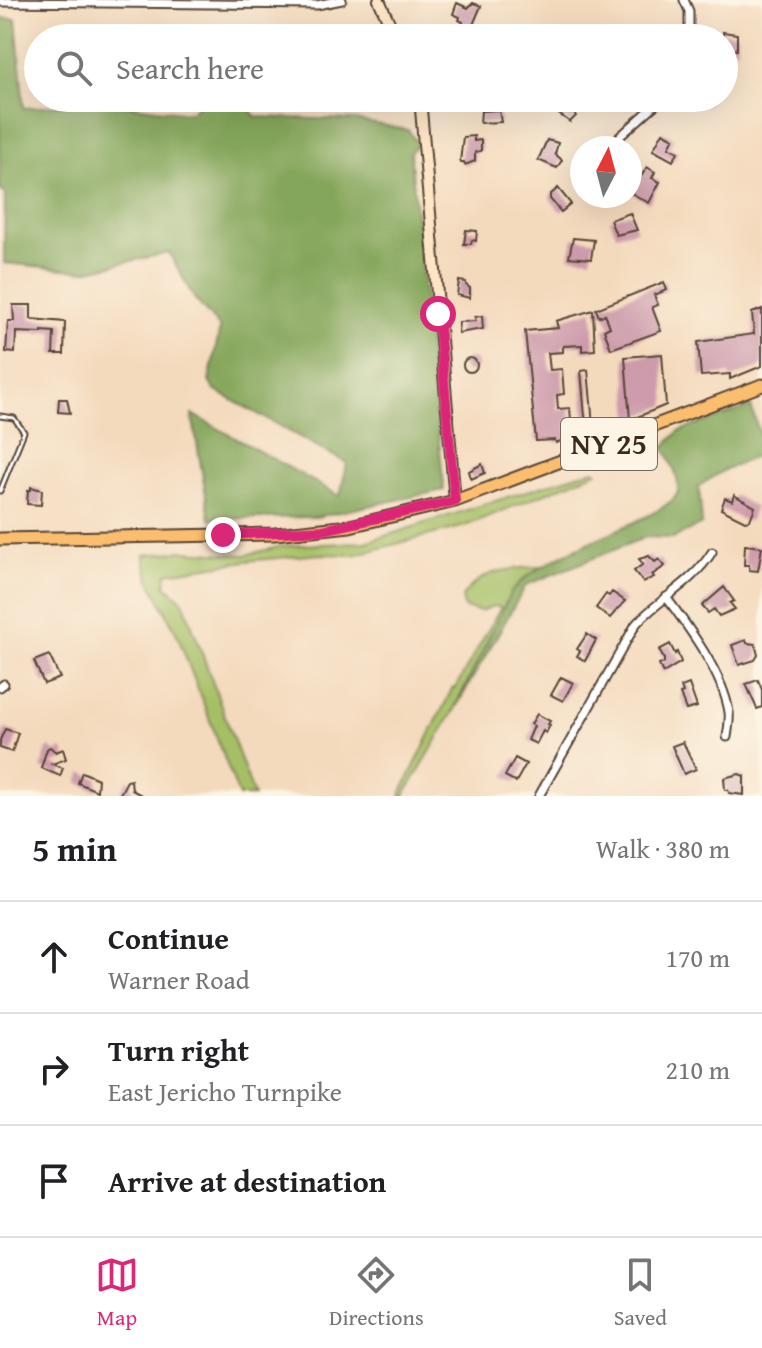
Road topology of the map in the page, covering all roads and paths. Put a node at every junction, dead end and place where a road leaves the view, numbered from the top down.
1 (342, 0) edge
2 (379, 0) edge
3 (684, 0) edge
4 (0, 2) edge
5 (390, 24) edge
6 (689, 24) edge
7 (421, 112) edge
8 (647, 112) edge
9 (620, 136) edge
10 (761, 389) edge
11 (0, 416) edge
12 (0, 491) edge
13 (455, 501) junction
14 (0, 539) edge
15 (712, 552) dead end
16 (666, 597) junction
17 (727, 737) dead end
18 (539, 796) edge

1 - 4 street
2 - 5 street
3 - 6 street
7 - 13 street
8 - 9 street
10 - 13 main road, NY 25
11 - 12 lane
13 - 14 main road, NY 25
15 - 16 street
16 - 17 street
16 - 18 street

